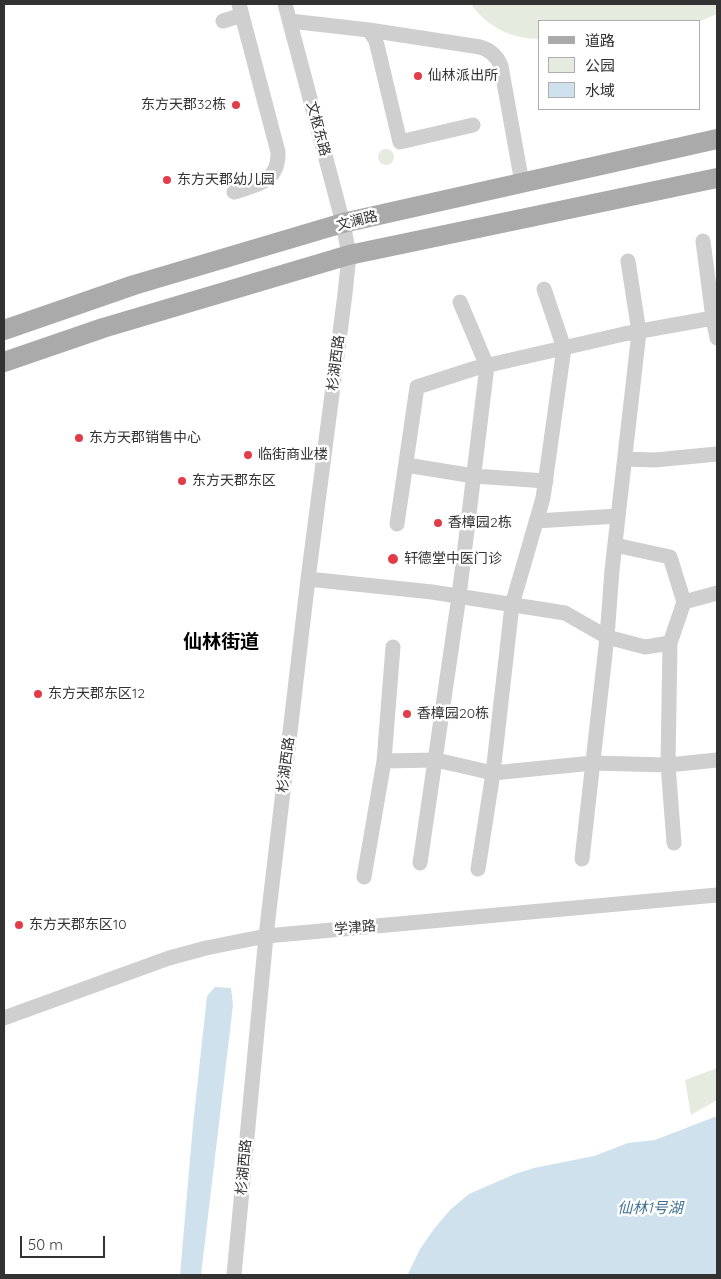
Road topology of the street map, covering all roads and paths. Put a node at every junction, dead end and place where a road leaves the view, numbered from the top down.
1 (285, 4) edge
2 (241, 9) edge
3 (223, 21) dead end
4 (290, 21) junction
5 (368, 30) junction
6 (473, 125) dead end
7 (717, 139) edge
8 (717, 178) edge
9 (522, 183) junction
10 (234, 192) dead end
11 (343, 224) junction
12 (703, 241) dead end
13 (349, 255) junction
14 (628, 261) dead end
15 (544, 289) dead end
16 (460, 302) dead end
17 (713, 318) junction
18 (4, 330) edge
19 (640, 332) junction
20 (717, 338) edge
21 (564, 348) junction
22 (4, 362) edge
23 (487, 366) junction
24 (717, 454) edge
25 (625, 459) junction
26 (406, 465) junction
27 (474, 476) junction
28 (546, 481) junction
29 (618, 516) junction
30 (536, 521) junction
31 (397, 524) dead end
32 (615, 545) junction
33 (308, 579) junction
34 (717, 593) edge
35 (459, 596) junction
36 (684, 602) junction
37 (512, 605) junction
38 (607, 637) junction
39 (670, 643) junction
40 (394, 647) dead end
41 (436, 760) junction
42 (717, 760) edge
43 (384, 761) junction
44 (593, 763) junction
45 (668, 765) junction
46 (493, 773) junction
47 (674, 843) dead end
48 (582, 859) dead end
49 (420, 863) dead end
50 (478, 869) dead end
51 (364, 877) dead end
52 (717, 895) edge
53 (266, 936) junction
54 (4, 1018) edge
55 (234, 1275) edge

1 - 4 street, 文枢东路
2 - 3 street
2 - 10 street
4 - 5 street
4 - 11 street, 文枢东路
5 - 6 street
5 - 9 street
7 - 9 main road, 文澜路
8 - 13 main road
9 - 11 main road, 文澜路
11 - 13 street, 文枢东路
11 - 18 main road, 文澜路
12 - 17 street
13 - 22 main road
13 - 33 street, 杉湖西路
14 - 19 street
15 - 21 street
16 - 23 street
17 - 19 street
17 - 20 street
19 - 21 street
19 - 25 street
21 - 23 street
21 - 28 street
23 - 26 street
23 - 27 street
24 - 25 street
25 - 29 street
26 - 27 street
26 - 31 street
27 - 28 street
27 - 35 street
28 - 30 street
29 - 30 street
29 - 32 street
30 - 37 street
32 - 36 street
32 - 38 street
33 - 35 street
33 - 53 street, 杉湖西路
34 - 36 street
35 - 37 street
35 - 41 street
36 - 39 street
37 - 38 street
37 - 46 street
38 - 39 street
38 - 44 street
39 - 45 street
40 - 43 street
41 - 43 street
41 - 46 street
41 - 49 street
42 - 45 street
43 - 51 street
44 - 45 street
44 - 46 street
44 - 48 street
45 - 47 street
46 - 50 street
52 - 53 street, 学津路
53 - 54 street, 学津路
53 - 55 street, 杉湖西路

